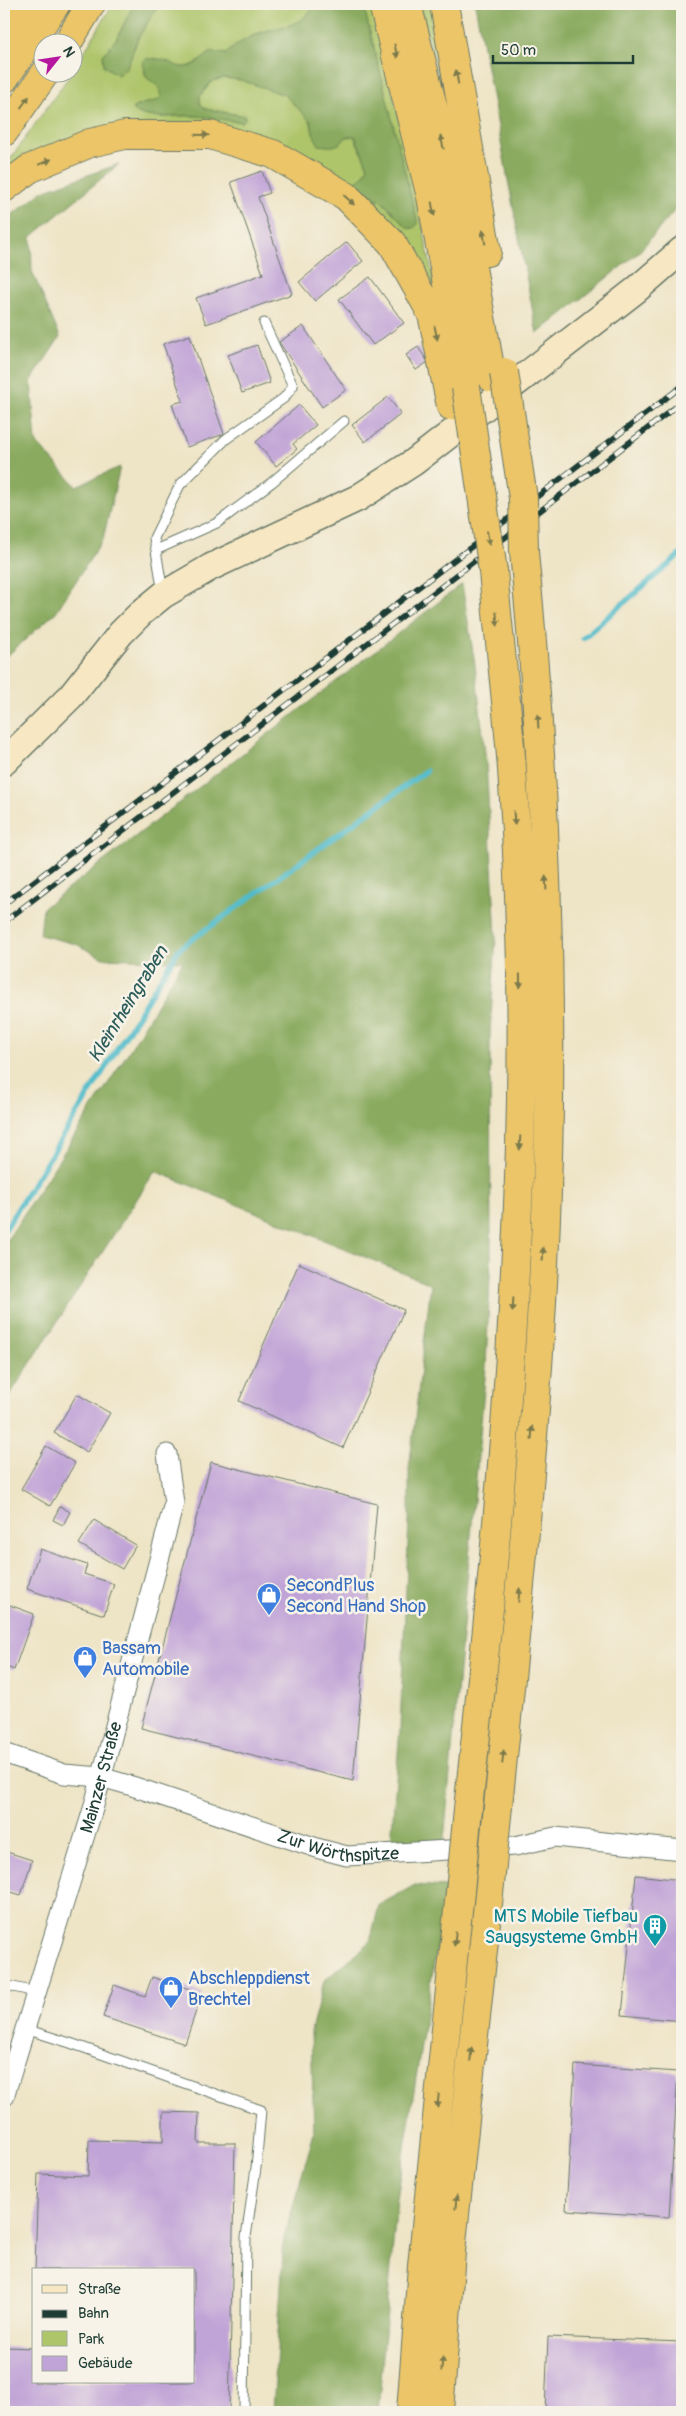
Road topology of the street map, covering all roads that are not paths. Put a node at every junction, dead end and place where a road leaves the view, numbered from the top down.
1 (23, 4) edge
2 (56, 4) edge
3 (91, 4) edge
4 (383, 4) edge
5 (407, 4) edge
6 (444, 4) edge
7 (74, 32) edge
8 (4, 37) edge
9 (4, 79) edge
10 (39, 82) edge
11 (4, 132) edge
12 (4, 188) edge
13 (682, 250) edge
14 (264, 324) dead end
15 (498, 375) junction
16 (459, 396) junction
17 (344, 421) dead end
18 (156, 550) junction
19 (163, 596) junction
20 (4, 762) edge
21 (167, 1454) dead end
22 (4, 1753) edge
23 (101, 1777) junction
24 (682, 1850) edge
25 (4, 1985) edge
26 (36, 1992) junction
27 (25, 2030) junction
28 (4, 2097) edge
29 (244, 2412) edge
30 (412, 2412) edge
31 (439, 2412) edge

1 - 8 highway
2 - 9 highway
3 - 7 highway
4 -> 16 highway
15 -> 5 highway
15 -> 6 highway
11 -> 10 highway
12 -> 16 highway
13 - 19 main road
14 - 18 lane
31 -> 15 highway, bridge
16 -> 30 highway, bridge
17 - 18 lane
18 - 19 lane
19 - 20 main road
21 - 23 street, Mainzer Straße
22 - 23 street, Zur Wörthspitze
23 - 24 street, Zur Wörthspitze
23 - 26 street, Mainzer Straße
25 - 26 lane
26 - 27 street, Mainzer Straße
27 - 28 street, Mainzer Straße
27 - 29 lane

